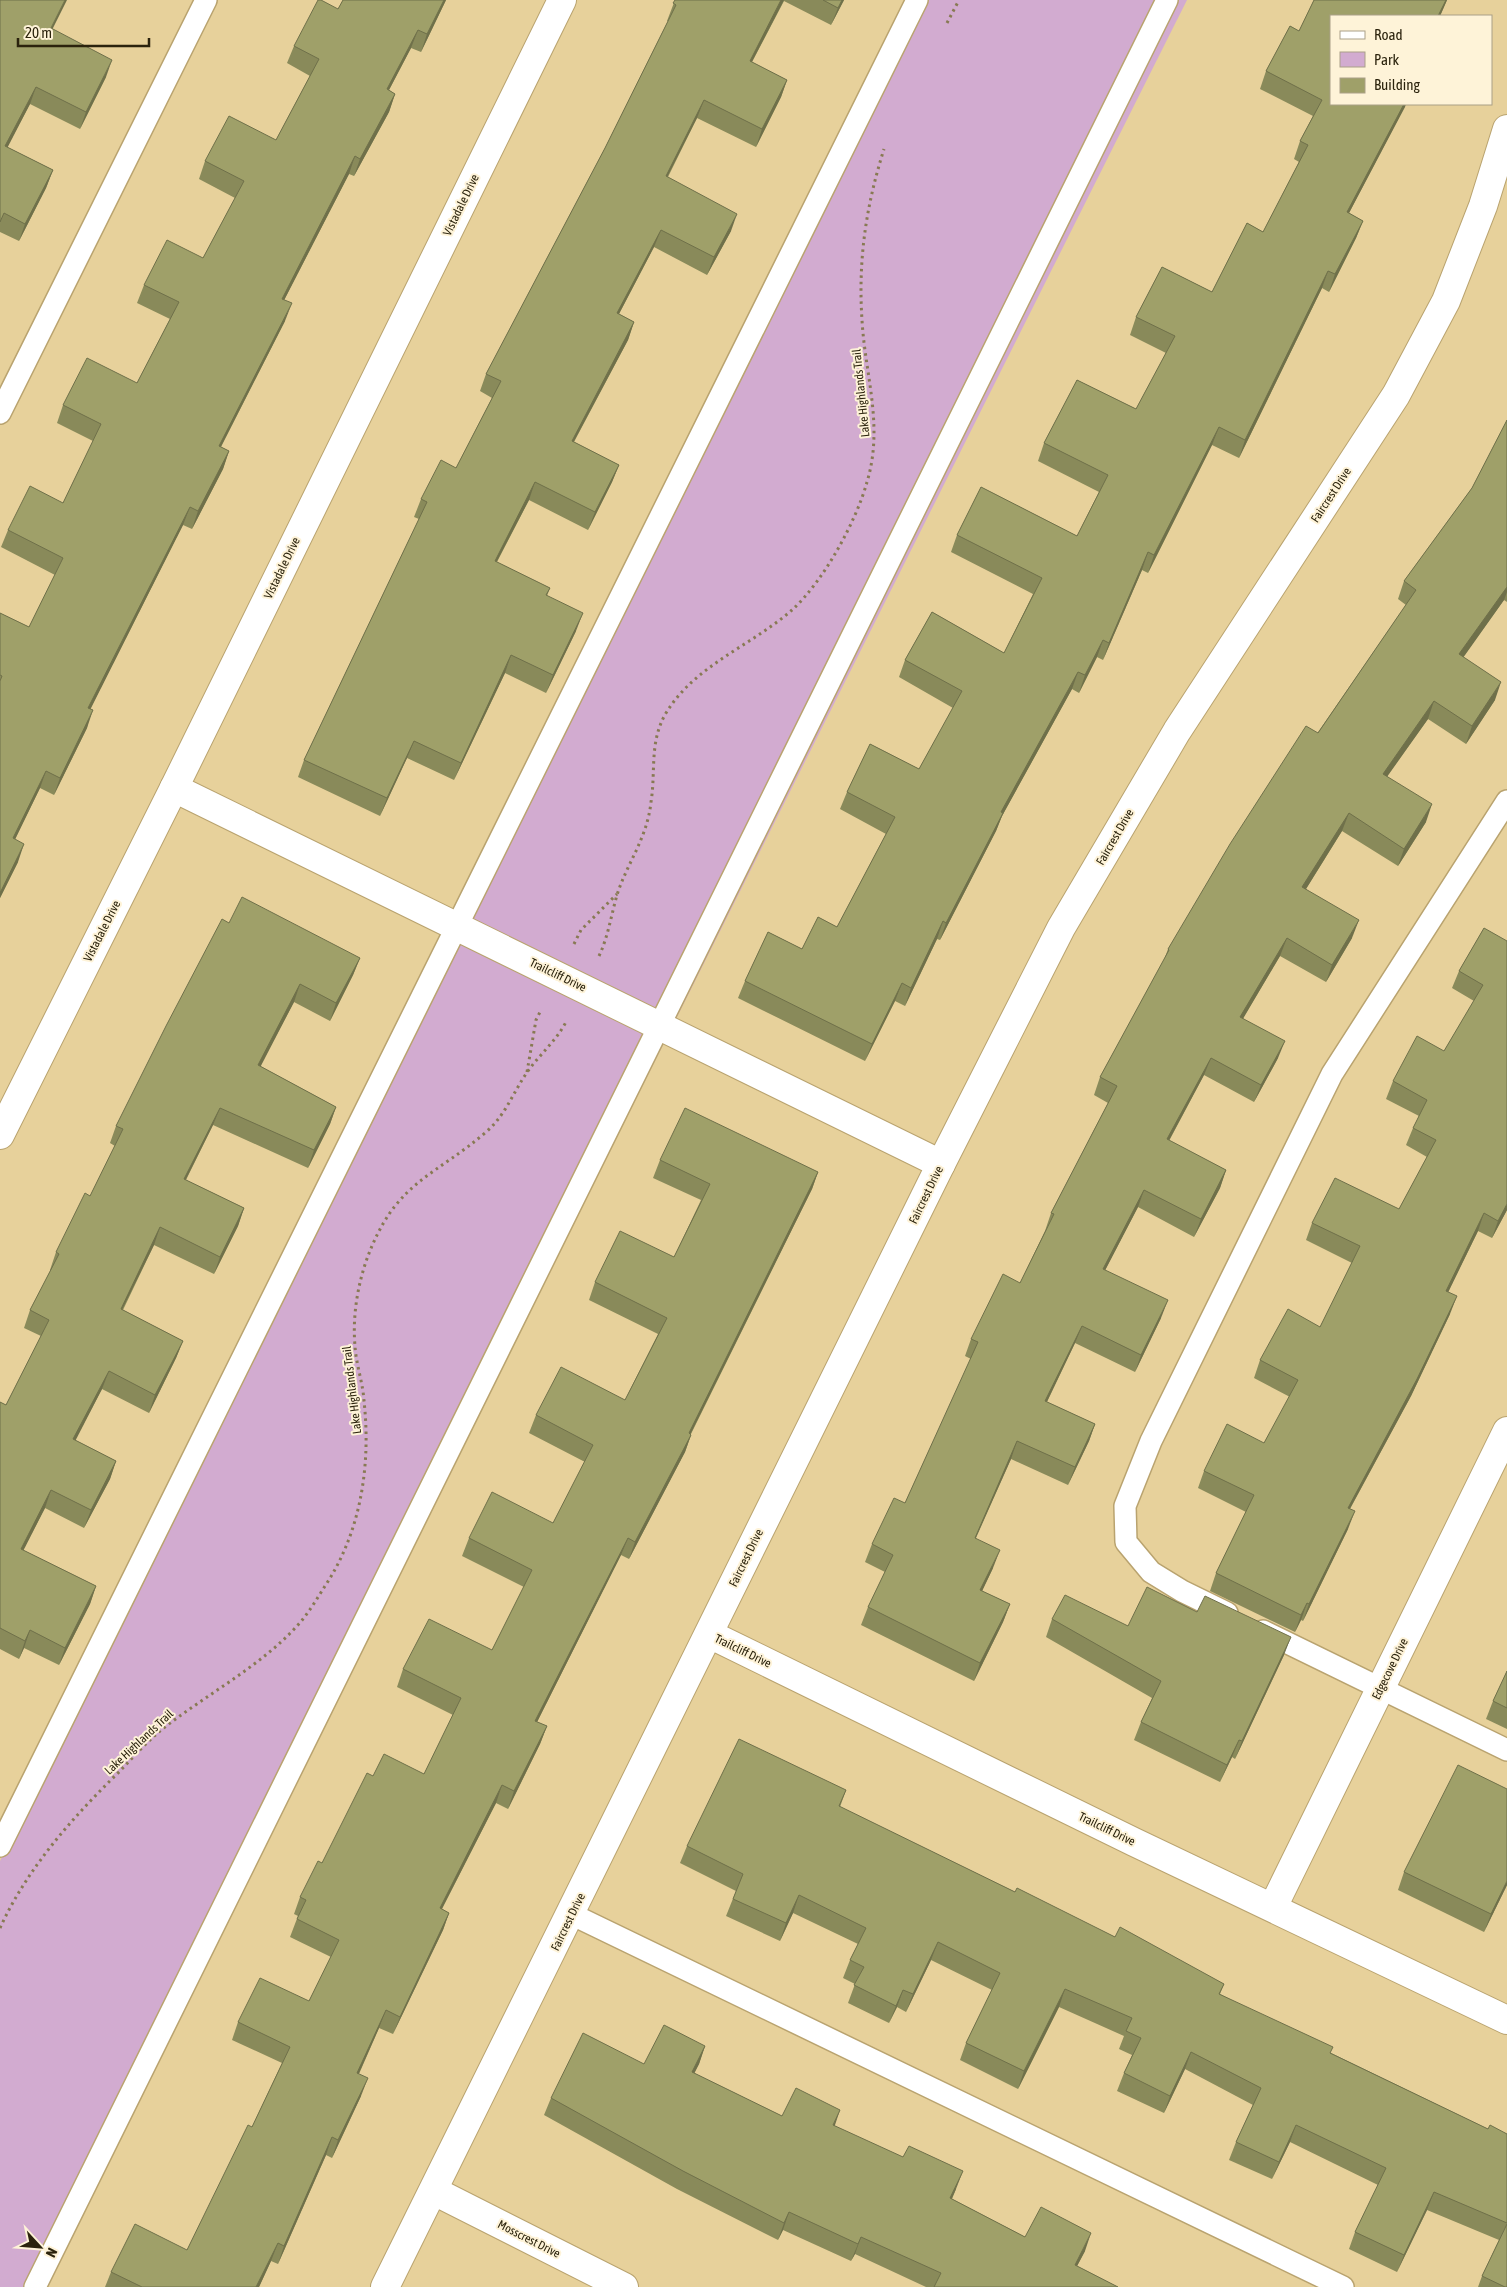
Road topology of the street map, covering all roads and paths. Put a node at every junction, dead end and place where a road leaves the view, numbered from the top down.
1 (206, 0) edge
2 (562, 0) edge
3 (917, 0) edge
4 (959, 0) edge
5 (1167, 0) edge
6 (945, 26) dead end
7 (1507, 128) edge
8 (886, 143) dead end
9 (0, 413) edge
10 (174, 788) junction
11 (1507, 801) edge
12 (617, 893) dead end
13 (458, 927) junction
14 (658, 1025) junction
15 (527, 1072) dead end
16 (0, 1135) edge
17 (941, 1164) junction
18 (1507, 1431) edge
19 (709, 1634) junction
20 (1380, 1689) junction
21 (1507, 1750) edge
22 (0, 1846) edge
23 (1273, 1907) junction
24 (572, 1914) junction
25 (0, 1928) edge
26 (1507, 2020) edge
27 (434, 2191) junction
28 (35, 2287) edge
29 (385, 2287) edge
30 (624, 2287) edge
31 (1343, 2287) edge

1 - 9 lane
2 - 10 street, Vistadale Drive
3 - 13 lane
4 - 6 path
5 - 14 lane
7 - 17 street, Faircrest Drive
8 - 12 path, Lake Highlands Trail
10 - 13 street, Trailcliff Drive
10 - 16 street, Vistadale Drive
11 - 20 lane
13 - 14 street, Trailcliff Drive
13 - 22 lane
14 - 17 street, Trailcliff Drive
14 - 28 lane
15 - 25 path, Lake Highlands Trail
17 - 19 street, Faircrest Drive
18 - 20 street, Edgecove Drive
19 - 23 street, Trailcliff Drive
19 - 24 street, Faircrest Drive
20 - 21 lane
20 - 23 street, Edgecove Drive
23 - 26 street, Trailcliff Drive
24 - 27 street, Faircrest Drive
24 - 31 lane
27 - 29 street, Faircrest Drive
27 - 30 street, Mosscrest Drive

